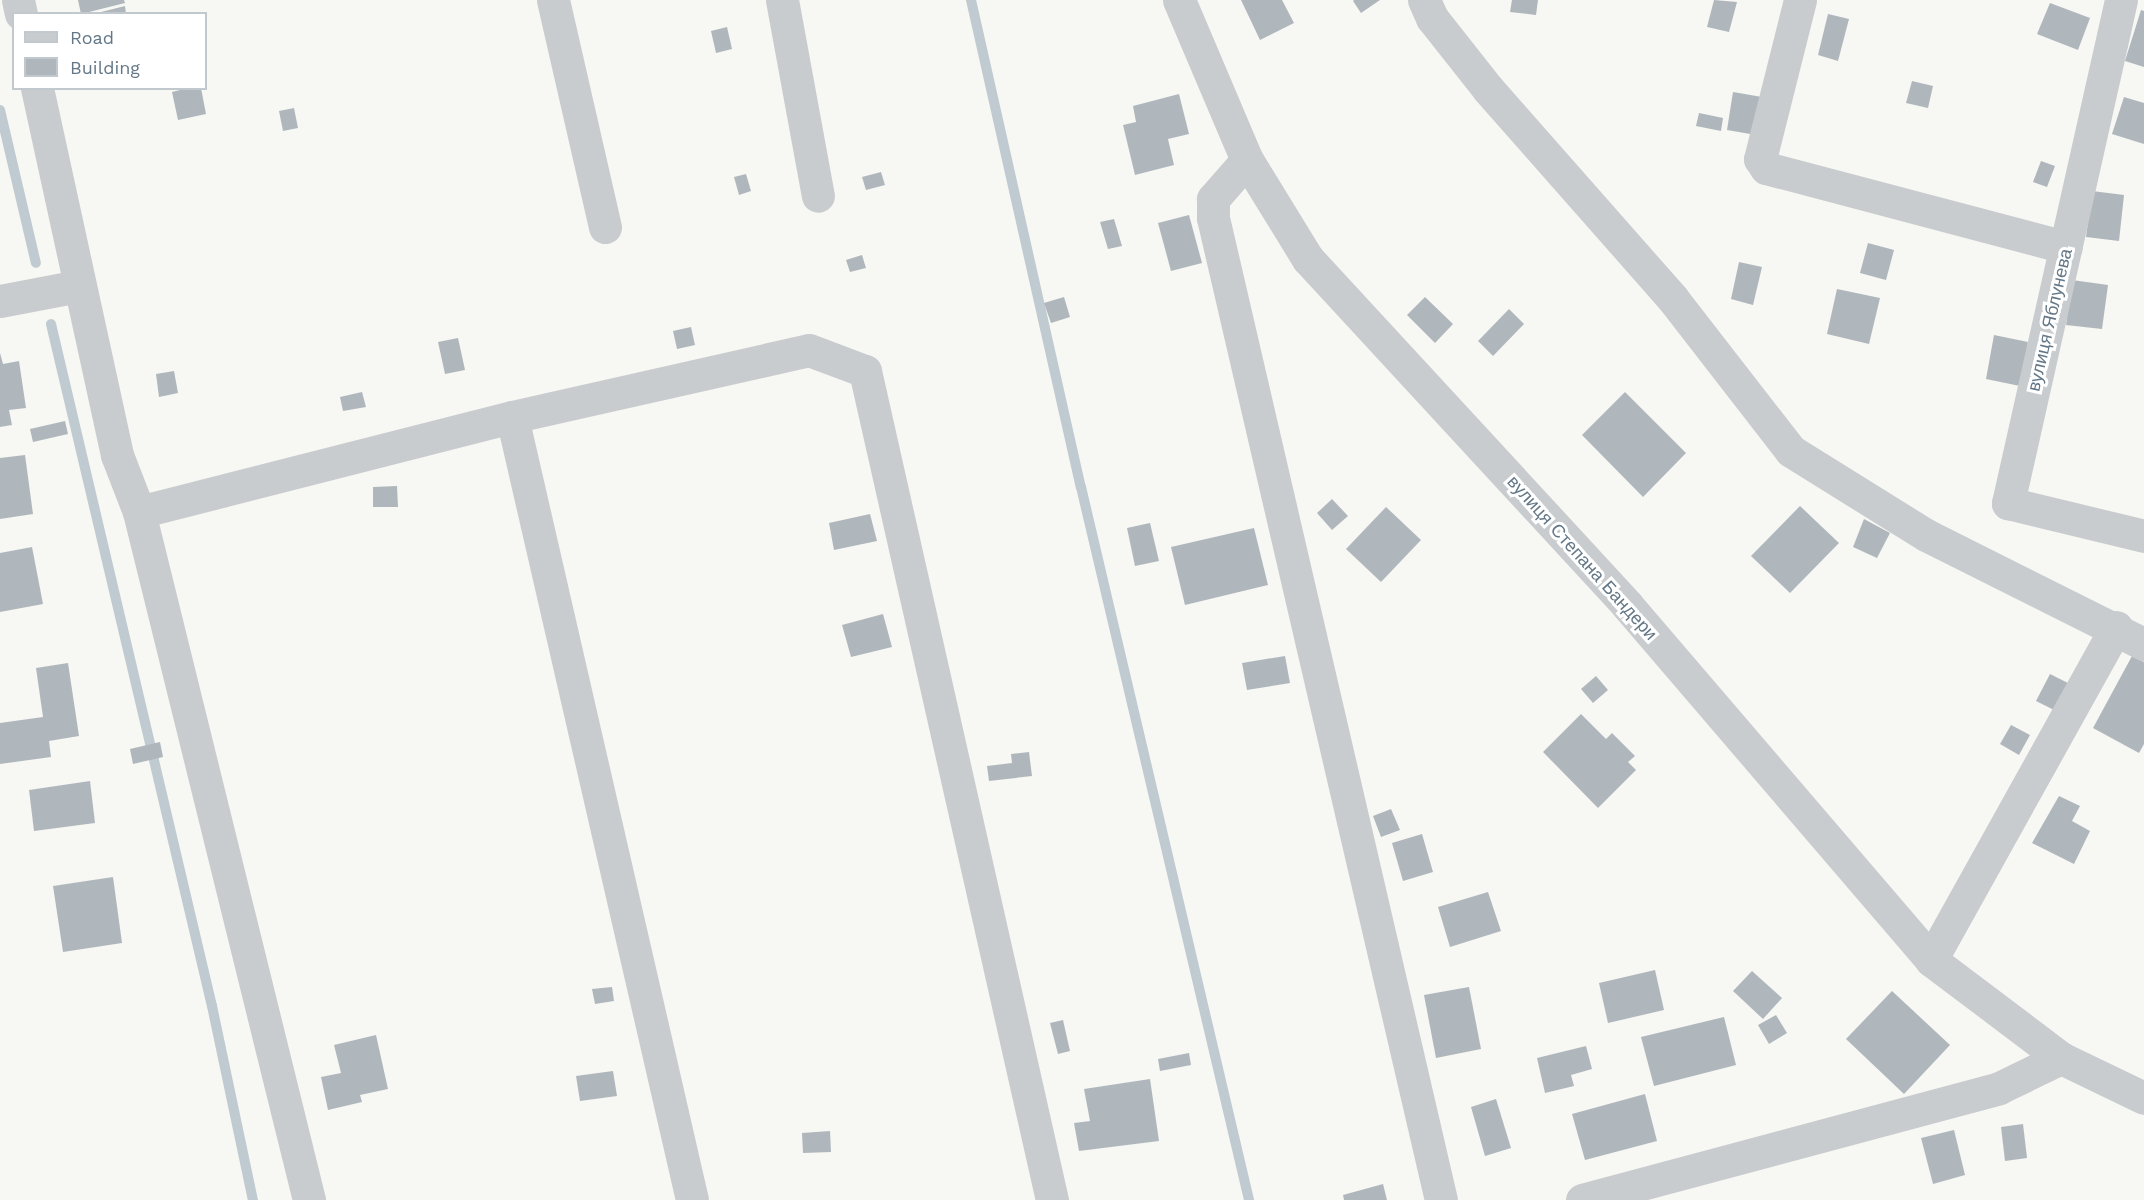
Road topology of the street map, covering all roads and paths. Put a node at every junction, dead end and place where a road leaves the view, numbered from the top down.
1 (553, 0) edge
2 (782, 0) edge
3 (1179, 0) edge
4 (1424, 0) edge
5 (1800, 0) edge
6 (2121, 0) edge
7 (37, 90) edge
8 (1247, 160) junction
9 (818, 196) dead end
10 (605, 227) dead end
11 (2066, 247) junction
12 (79, 286) junction
13 (0, 302) edge
14 (512, 417) junction
15 (139, 512) junction
16 (2144, 536) edge
17 (2116, 627) junction
18 (2144, 644) edge
19 (1931, 960) junction
20 (2061, 1058) junction
21 (2144, 1098) edge
22 (309, 1200) edge
23 (693, 1200) edge
24 (1052, 1200) edge
25 (1441, 1200) edge
26 (1582, 1200) edge

1 - 10 street
2 - 9 street
3 - 8 street, вулиця Степана Бандери
4 - 17 street
5 - 11 street
6 - 11 street, вулиця Яблунева
7 - 12 street
8 - 19 street, вулиця Степана Бандери
8 - 25 street
11 - 16 street, вулиця Яблунева
12 - 13 street
12 - 15 street
14 - 15 street
14 - 23 street
14 - 24 street
15 - 22 street
17 - 18 street
17 - 19 street
19 - 20 street, вулиця Степана Бандери
20 - 21 street, вулиця Степана Бандери
20 - 26 street

